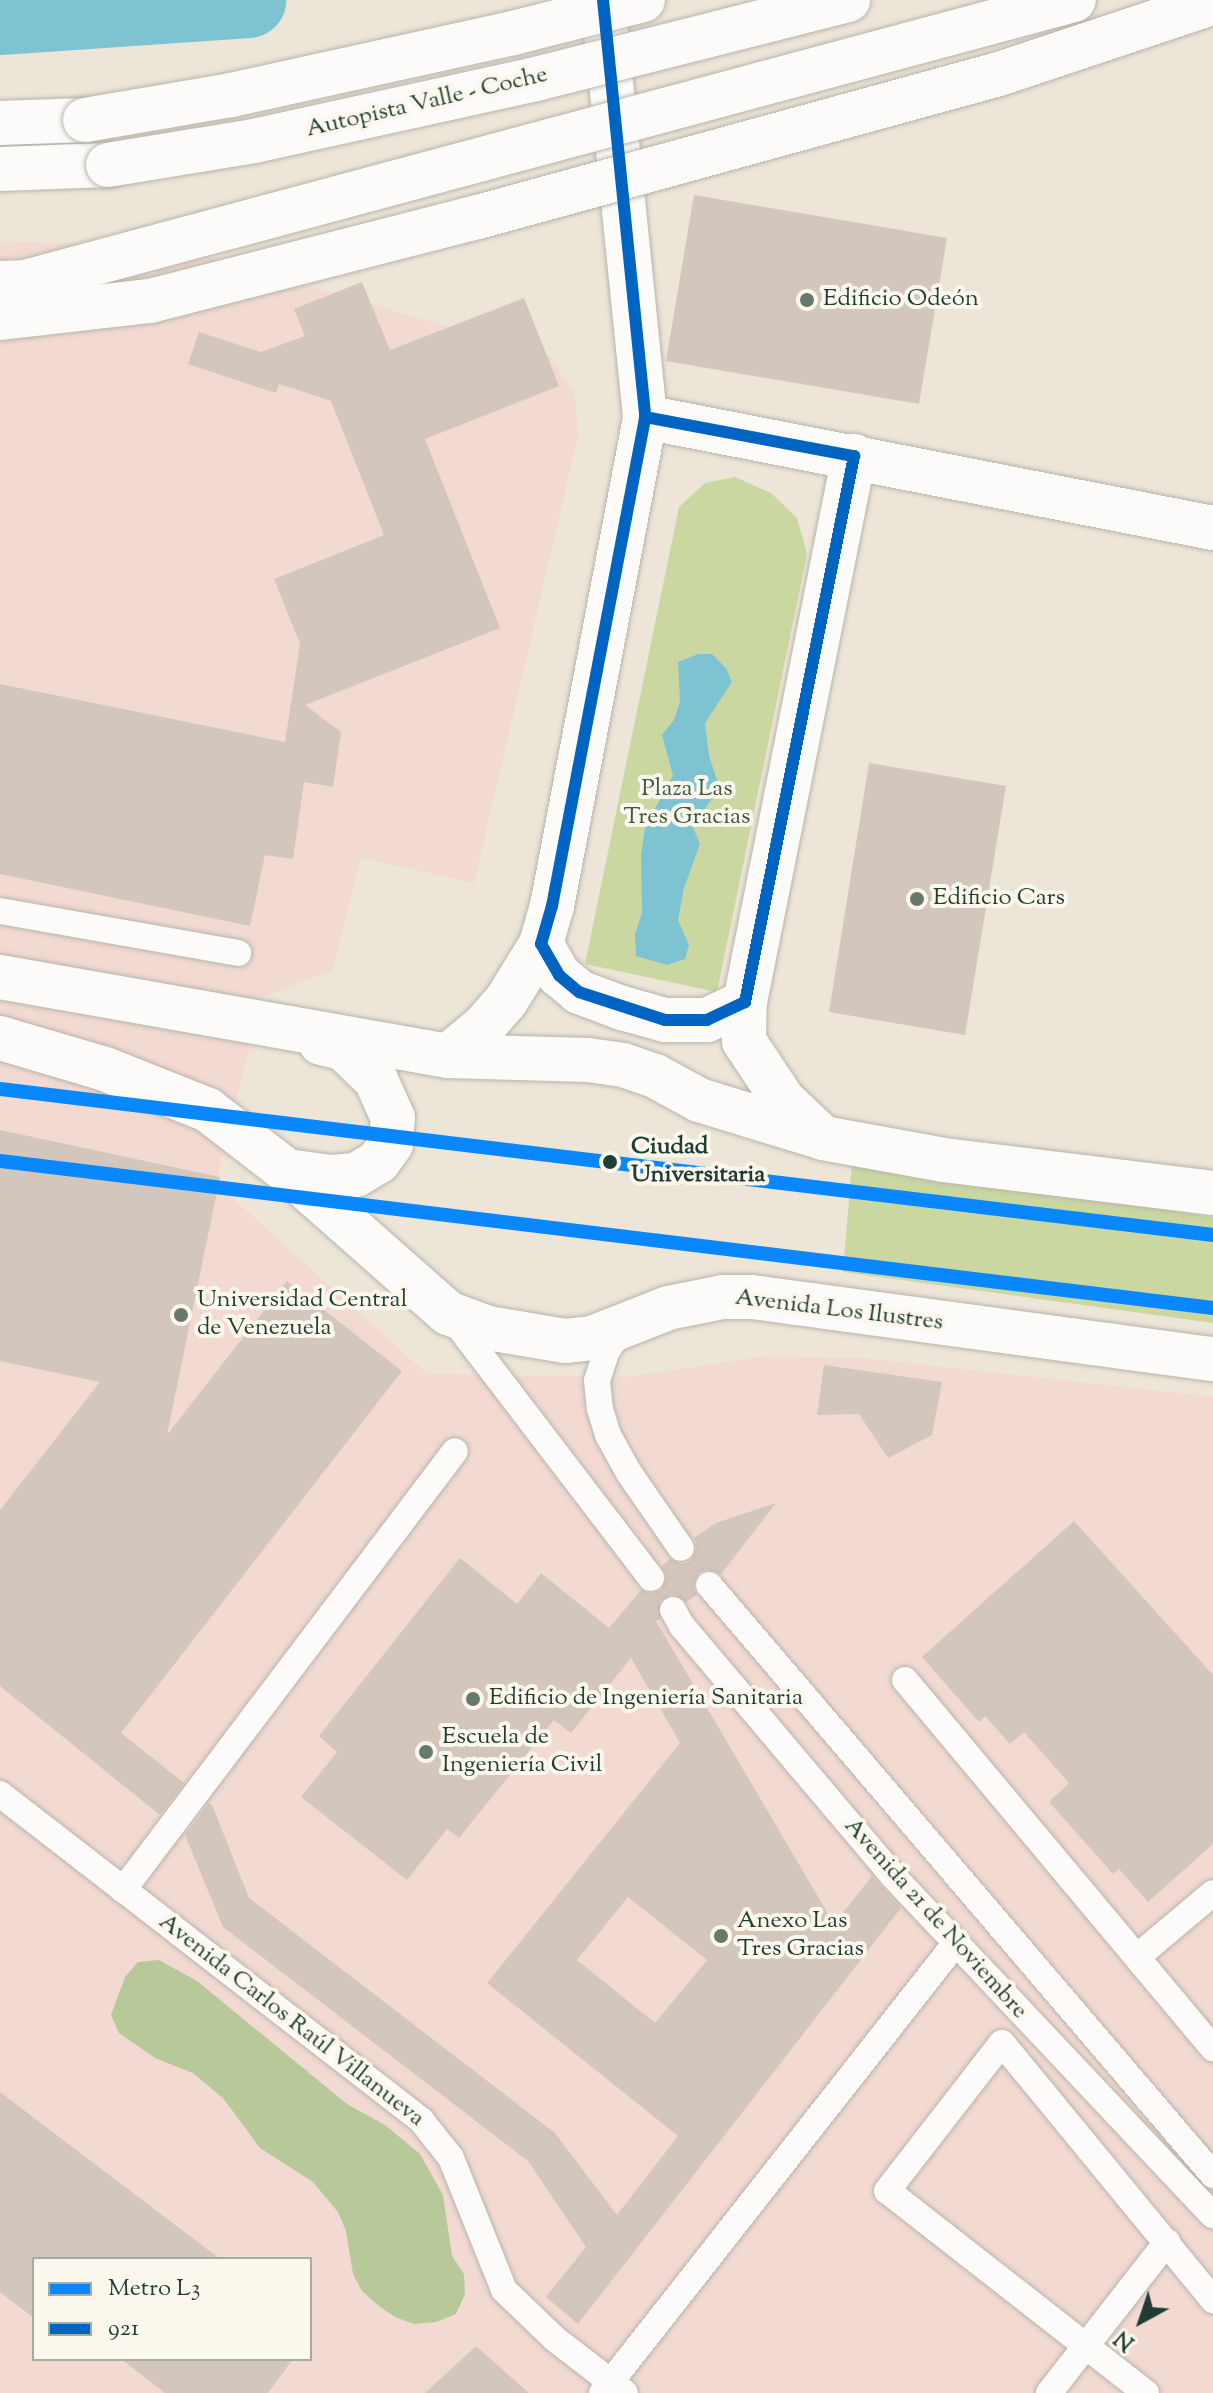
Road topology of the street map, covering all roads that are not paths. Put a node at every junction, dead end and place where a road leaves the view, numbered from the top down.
1 (603, 0) edge
2 (643, 0) edge
3 (848, 0) edge
4 (1074, 0) edge
5 (1213, 3) edge
6 (0, 123) edge
7 (0, 169) edge
8 (0, 283) edge
9 (0, 318) edge
10 (645, 417) junction
11 (854, 456) junction
12 (1213, 528) edge
13 (0, 911) edge
14 (541, 944) junction
15 (238, 953) dead end
16 (0, 977) edge
17 (745, 1002) junction
18 (247, 1021) junction
19 (0, 1038) edge
20 (448, 1056) junction
21 (823, 1138) junction
22 (287, 1171) junction
23 (1213, 1193) edge
24 (448, 1313) junction
25 (623, 1327) junction
26 (1213, 1359) edge
27 (455, 1451) dead end
28 (681, 1548) dead end
29 (651, 1578) dead end
30 (709, 1585) dead end
31 (673, 1610) dead end
32 (905, 1680) dead end
33 (0, 1794) edge
34 (123, 1890) junction
35 (1213, 1893) edge
36 (955, 1944) junction
37 (1137, 1957) junction
38 (1213, 2048) edge
39 (1213, 2175) edge
40 (1213, 2215) edge
41 (1167, 2242) junction
42 (1213, 2300) edge
43 (1086, 2346) junction
44 (612, 2389) edge
45 (1049, 2393) edge
46 (1146, 2393) edge

1 - 10 main road
2 - 6 main road, Autopista Valle - Coche, bridge
3 - 7 main road, Autopista Valle - Coche, bridge
4 - 8 main road, bridge
5 - 9 main road, bridge
10 - 11 main road
10 - 14 main road
11 - 12 main road
11 - 17 main road
13 - 15 lane
14 - 17 main road
14 - 20 main road
16 - 18 main road
17 - 21 main road
18 - 20 main road
18 - 22 main road
19 - 22 main road, Avenida Los Ilustres
20 - 21 main road
21 - 23 main road
22 - 24 main road, Avenida Los Ilustres
24 - 25 main road, Avenida Los Ilustres
24 - 29 lane
25 - 26 main road, Avenida Los Ilustres
25 - 28 lane
27 - 34 lane
30 - 39 lane, Avenida 21 de Noviembre
31 - 36 lane, Avenida 21 de Noviembre
32 - 37 lane
33 - 34 lane, Avenida Carlos Raúl Villanueva
34 - 44 lane, Avenida Carlos Raúl Villanueva
35 - 37 lane
36 - 40 lane, Avenida 21 de Noviembre
36 - 44 lane
37 - 38 lane
41 - 42 lane
41 - 43 lane
41 - 43 lane
43 - 45 lane
43 - 46 lane

